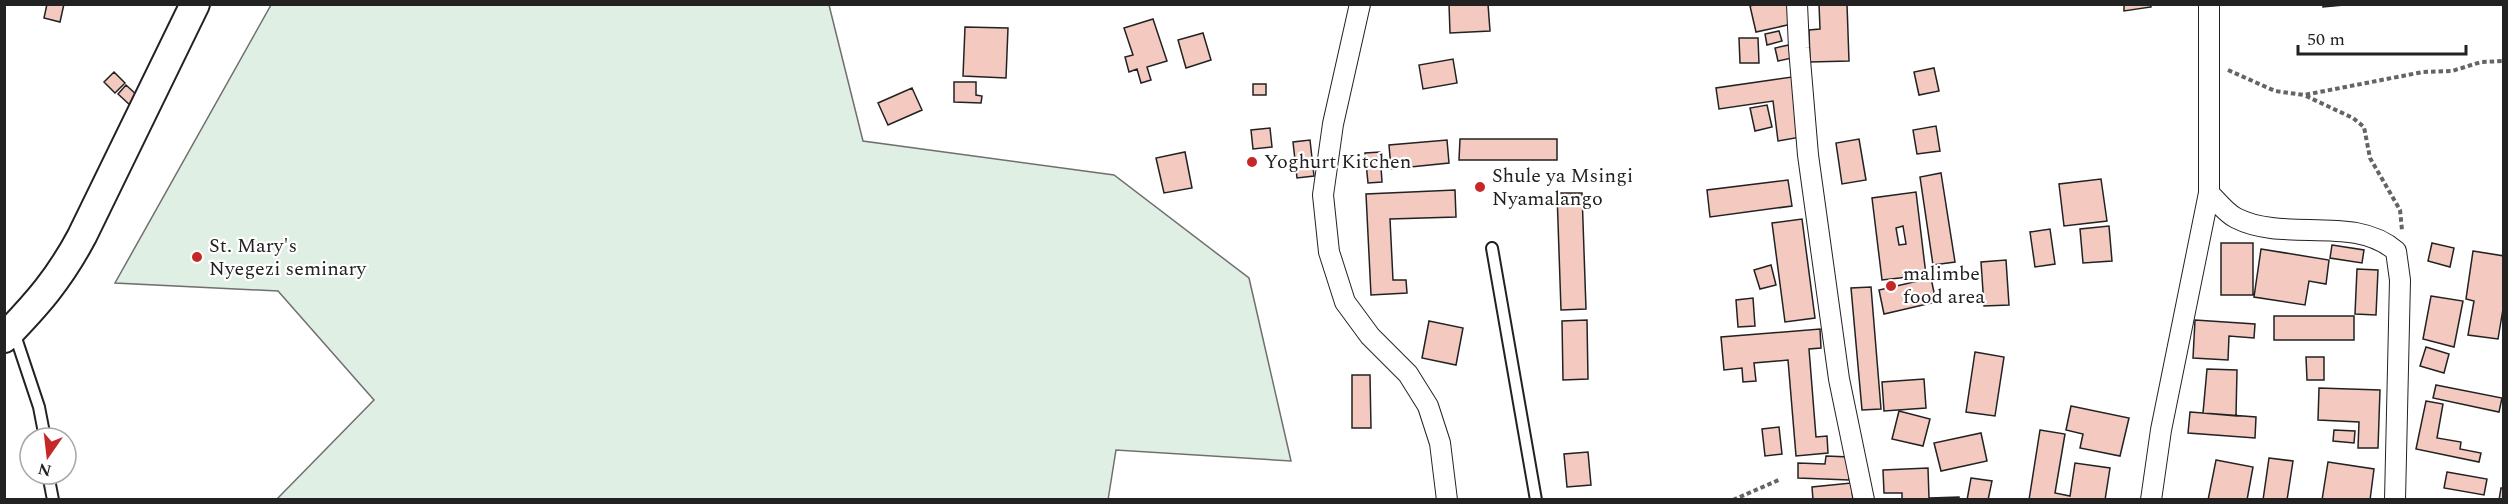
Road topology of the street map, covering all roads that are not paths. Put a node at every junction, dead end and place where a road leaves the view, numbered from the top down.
1 (195, 4) edge
2 (1360, 4) edge
3 (1797, 4) edge
4 (2208, 4) edge
5 (2209, 193) junction
6 (1492, 248) dead end
7 (9, 333) edge
8 (43, 426) edge
9 (1447, 500) edge
10 (1536, 500) edge
11 (1863, 500) edge
12 (2151, 500) edge
13 (2395, 500) edge

1 - 7 main road
2 - 9 street
3 - 11 street
4 - 5 street
5 - 12 street
5 - 13 street
6 - 10 lane
7 - 8 lane

